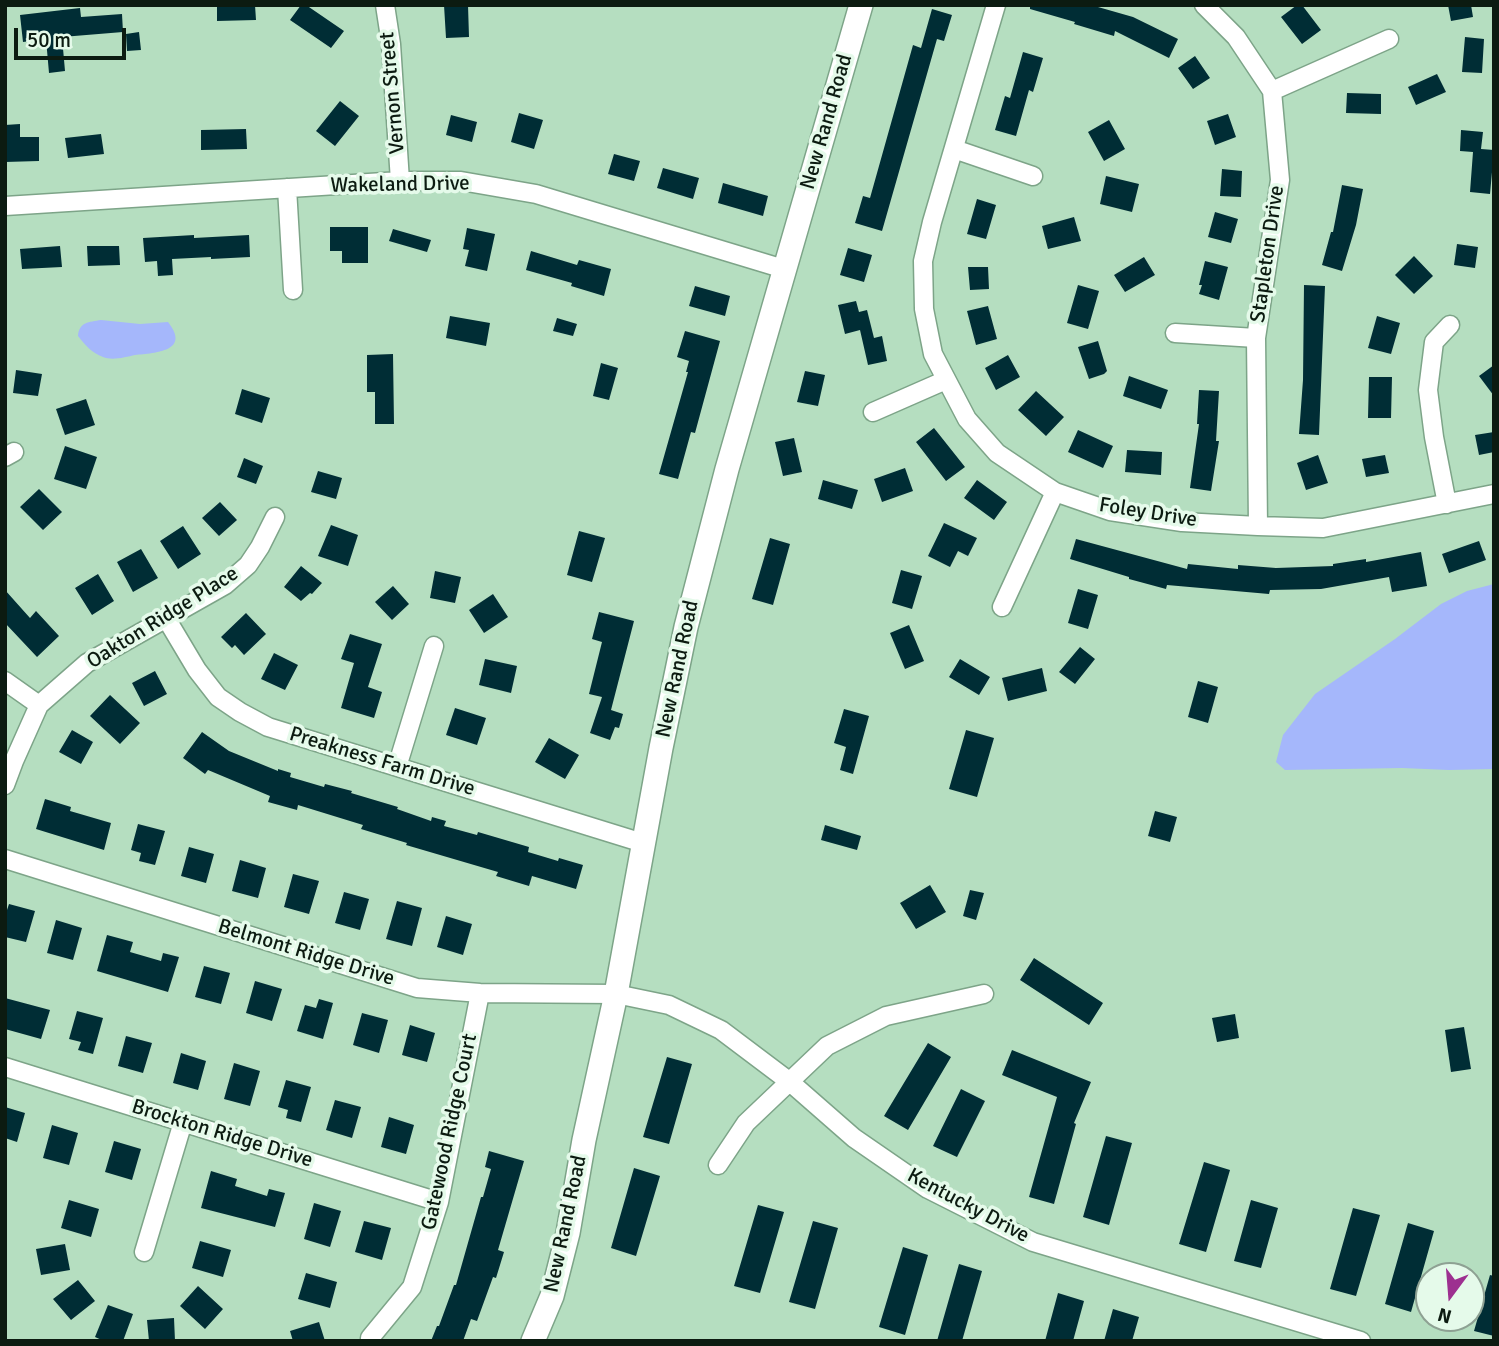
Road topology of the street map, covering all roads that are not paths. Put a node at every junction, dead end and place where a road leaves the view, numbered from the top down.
1 (385, 5) edge
2 (861, 5) edge
3 (996, 5) edge
4 (1205, 5) edge
5 (1389, 39) dead end
6 (1272, 91) junction
7 (954, 149) junction
8 (1033, 176) dead end
9 (400, 181) junction
10 (287, 188) junction
11 (5, 206) edge
12 (784, 269) junction
13 (293, 290) dead end
14 (1450, 325) dead end
15 (1175, 334) dead end
16 (1256, 338) junction
17 (946, 380) junction
18 (873, 412) dead end
19 (1055, 492) junction
20 (1494, 494) edge
21 (1447, 504) junction
22 (275, 517) dead end
23 (1258, 526) junction
24 (1002, 607) dead end
25 (166, 618) junction
26 (434, 646) dead end
27 (5, 681) edge
28 (39, 705) junction
29 (397, 767) junction
30 (5, 785) edge
31 (643, 843) junction
32 (5, 859) edge
33 (480, 993) junction
34 (616, 994) junction
35 (984, 995) dead end
36 (5, 1067) edge
37 (790, 1082) junction
38 (183, 1122) junction
39 (718, 1165) dead end
40 (439, 1202) junction
41 (144, 1252) dead end
42 (370, 1338) dead end
43 (533, 1341) edge
44 (1361, 1341) edge

1 - 9 street, Vernon Street
2 - 12 street, New Rand Road
3 - 7 street, Foley Drive
4 - 6 street, Stapleton Drive
5 - 6 street
6 - 16 street, Stapleton Drive
7 - 8 street
7 - 17 street, Foley Drive
9 - 10 street, Wakeland Drive
9 - 12 street, Wakeland Drive
10 - 11 street, Wakeland Drive
10 - 13 street
12 - 31 street, New Rand Road
14 - 21 street
15 - 16 street
16 - 23 street, Stapleton Drive
17 - 18 street
17 - 19 street, Foley Drive
19 - 23 street, Foley Drive
19 - 24 street
20 - 21 street, Foley Drive
21 - 23 street, Foley Drive
22 - 25 street, Oakton Ridge Place
25 - 28 street, Oakton Ridge Place
25 - 29 street, Preakness Farm Drive
26 - 29 street
27 - 28 street
28 - 30 street, Oakton Ridge Place
29 - 31 street, Preakness Farm Drive
31 - 34 street, New Rand Road
32 - 33 street, Belmont Ridge Drive
33 - 34 street, Belmont Ridge Drive
33 - 40 street, Gatewood Ridge Court
34 - 37 street, Kentucky Drive
34 - 43 street, New Rand Road
35 - 37 street
36 - 38 street, Brockton Ridge Drive
37 - 39 street
37 - 44 street, Kentucky Drive
38 - 40 street, Brockton Ridge Drive
38 - 41 street
40 - 42 street, Gatewood Ridge Court

